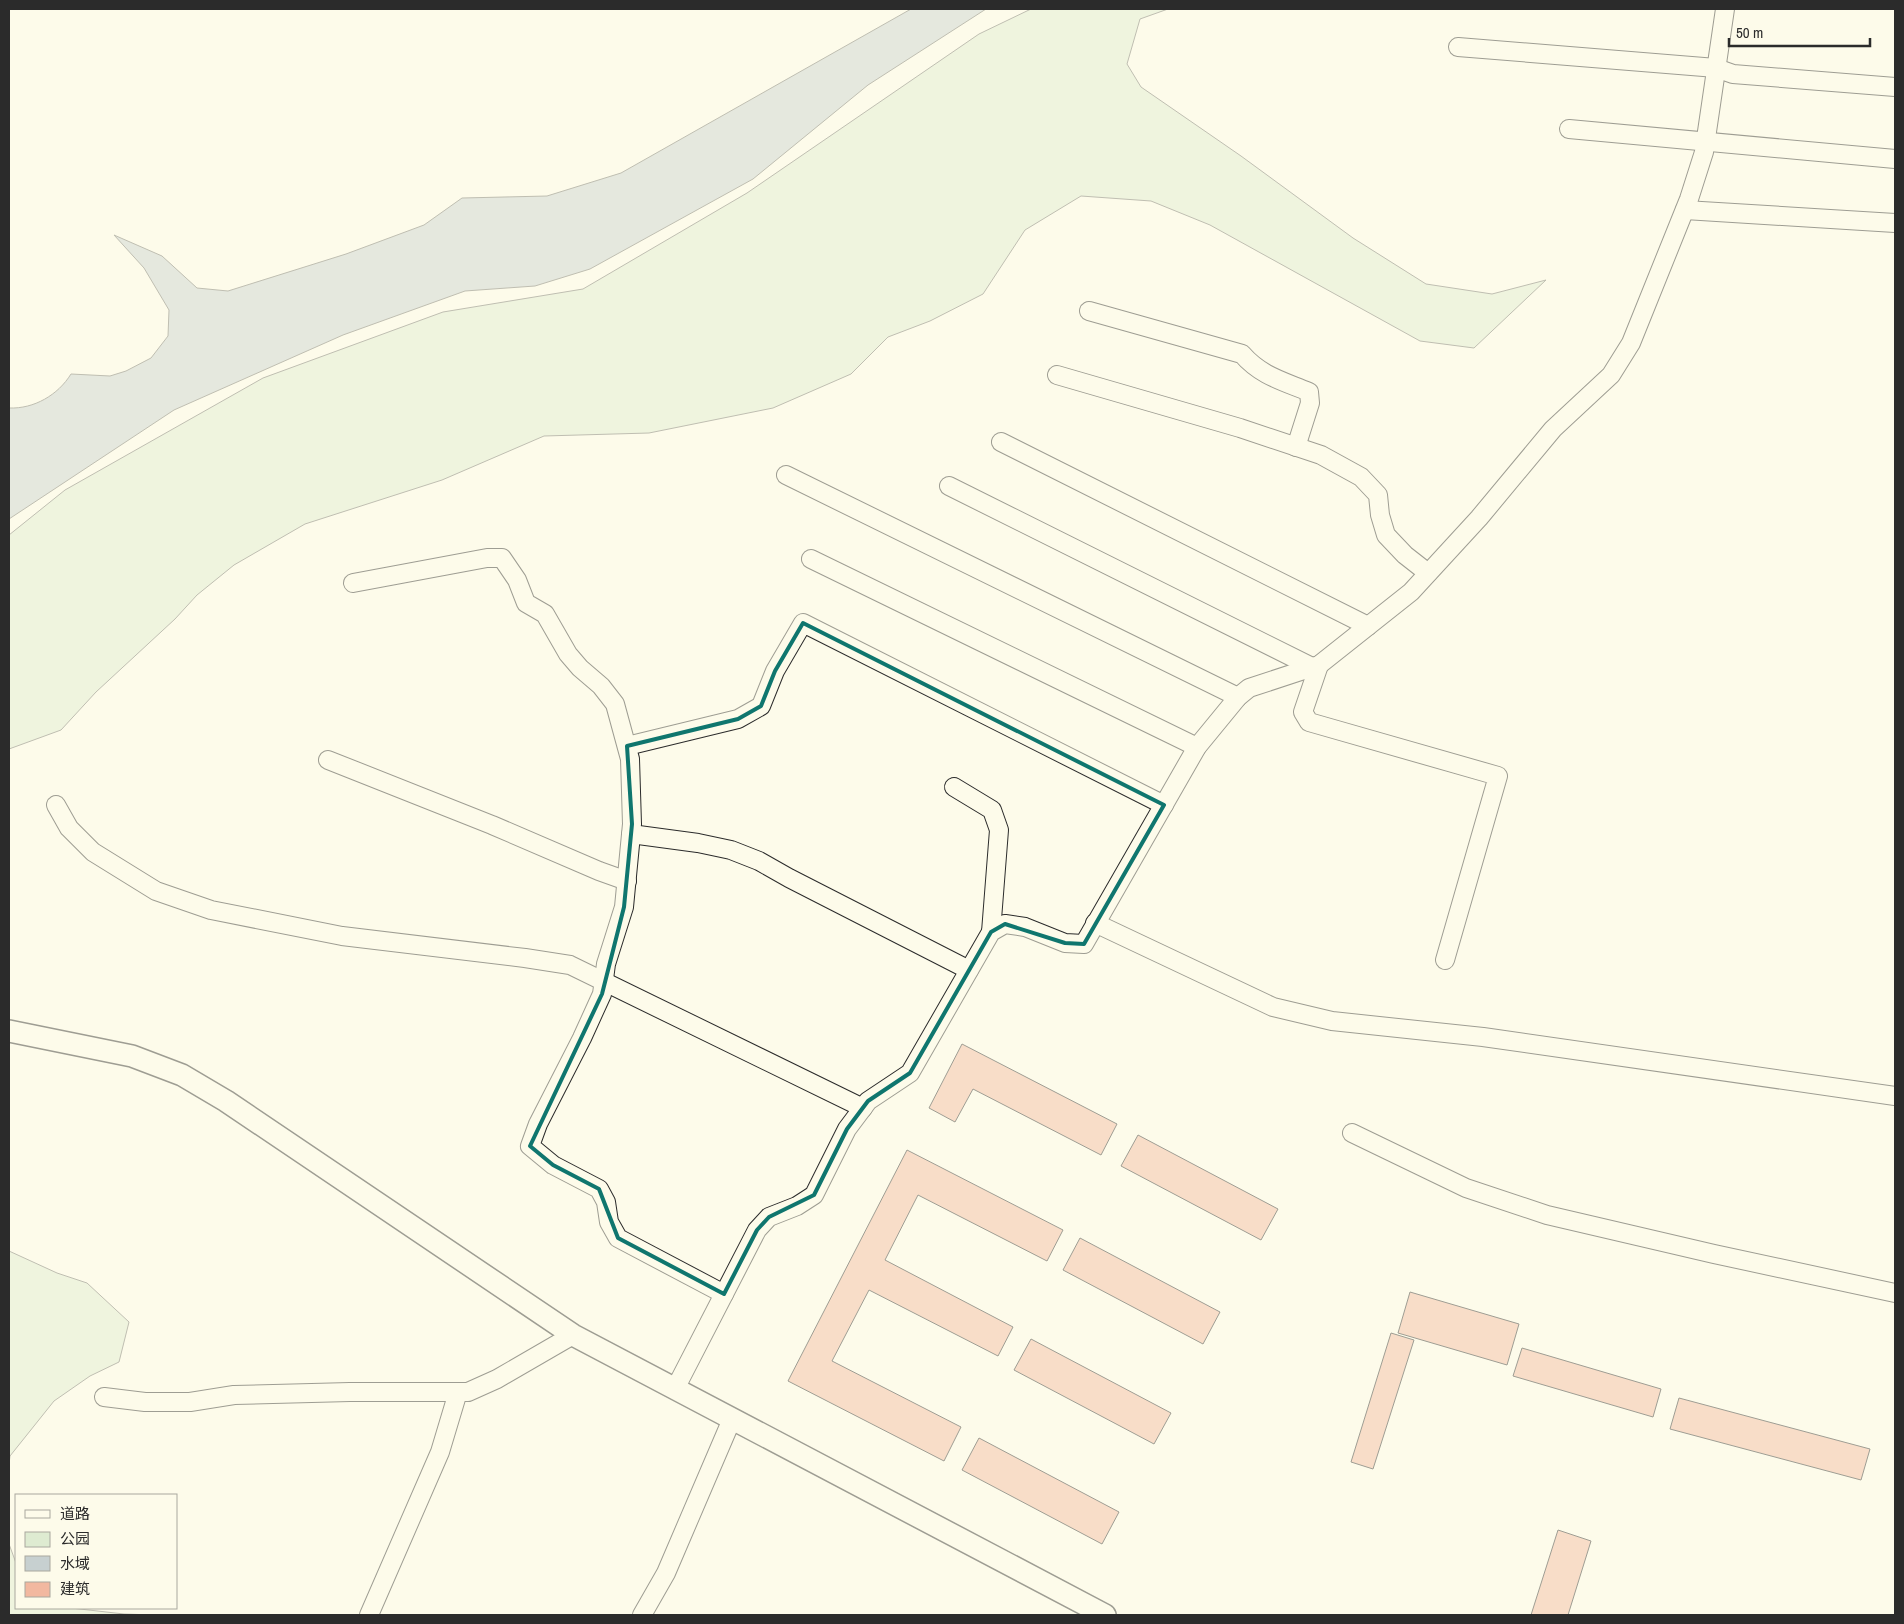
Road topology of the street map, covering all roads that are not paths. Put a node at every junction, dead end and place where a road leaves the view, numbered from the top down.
1 (1725, 9) edge
2 (1458, 47) dead end
3 (1716, 68) junction
4 (1895, 88) edge
5 (1569, 129) dead end
6 (1705, 142) junction
7 (1895, 159) edge
8 (1685, 210) junction
9 (1895, 223) edge
10 (1089, 311) dead end
11 (1056, 375) dead end
12 (1001, 442) dead end
13 (1296, 447) junction
14 (786, 475) dead end
15 (949, 486) dead end
16 (811, 559) dead end
17 (1428, 573) junction
18 (353, 583) dead end
19 (1368, 626) junction
20 (1316, 666) junction
21 (1238, 697) junction
22 (627, 746) junction
23 (1197, 747) junction
24 (328, 760) dead end
25 (954, 787) dead end
26 (56, 805) dead end
27 (1164, 805) junction
28 (631, 834) junction
29 (626, 881) junction
30 (1095, 923) junction
31 (991, 932) junction
32 (1444, 960) dead end
33 (969, 970) junction
34 (603, 981) junction
35 (9, 1030) edge
36 (1895, 1096) edge
37 (863, 1108) junction
38 (1352, 1133) dead end
39 (1895, 1293) edge
40 (724, 1294) junction
41 (573, 1335) junction
42 (675, 1389) junction
43 (458, 1392) junction
44 (104, 1397) dead end
45 (732, 1419) junction
46 (369, 1615) edge
47 (642, 1615) edge
48 (1105, 1615) edge

1 - 3 street
2 - 3 street
3 - 4 street
3 - 6 street
5 - 6 street
6 - 7 street
6 - 8 street
8 - 9 street
8 - 17 street
10 - 13 street
11 - 13 street
12 - 19 street
13 - 17 street
14 - 21 street
15 - 20 street
16 - 23 street
17 - 19 street
18 - 22 street
19 - 20 street
20 - 21 street
20 - 32 street
21 - 23 street
22 - 27 street
22 - 28 street
23 - 27 street
24 - 29 street
25 - 31 street
26 - 34 street
27 - 30 street
28 - 29 street
28 - 33 street
29 - 34 street
30 - 31 street
30 - 36 street
31 - 33 street
33 - 37 street
34 - 37 street
34 - 40 street
35 - 41 street
37 - 40 street
38 - 39 street
40 - 42 street
41 - 42 street
41 - 43 street
42 - 45 street
43 - 44 street
43 - 46 street
45 - 47 street
45 - 48 street

